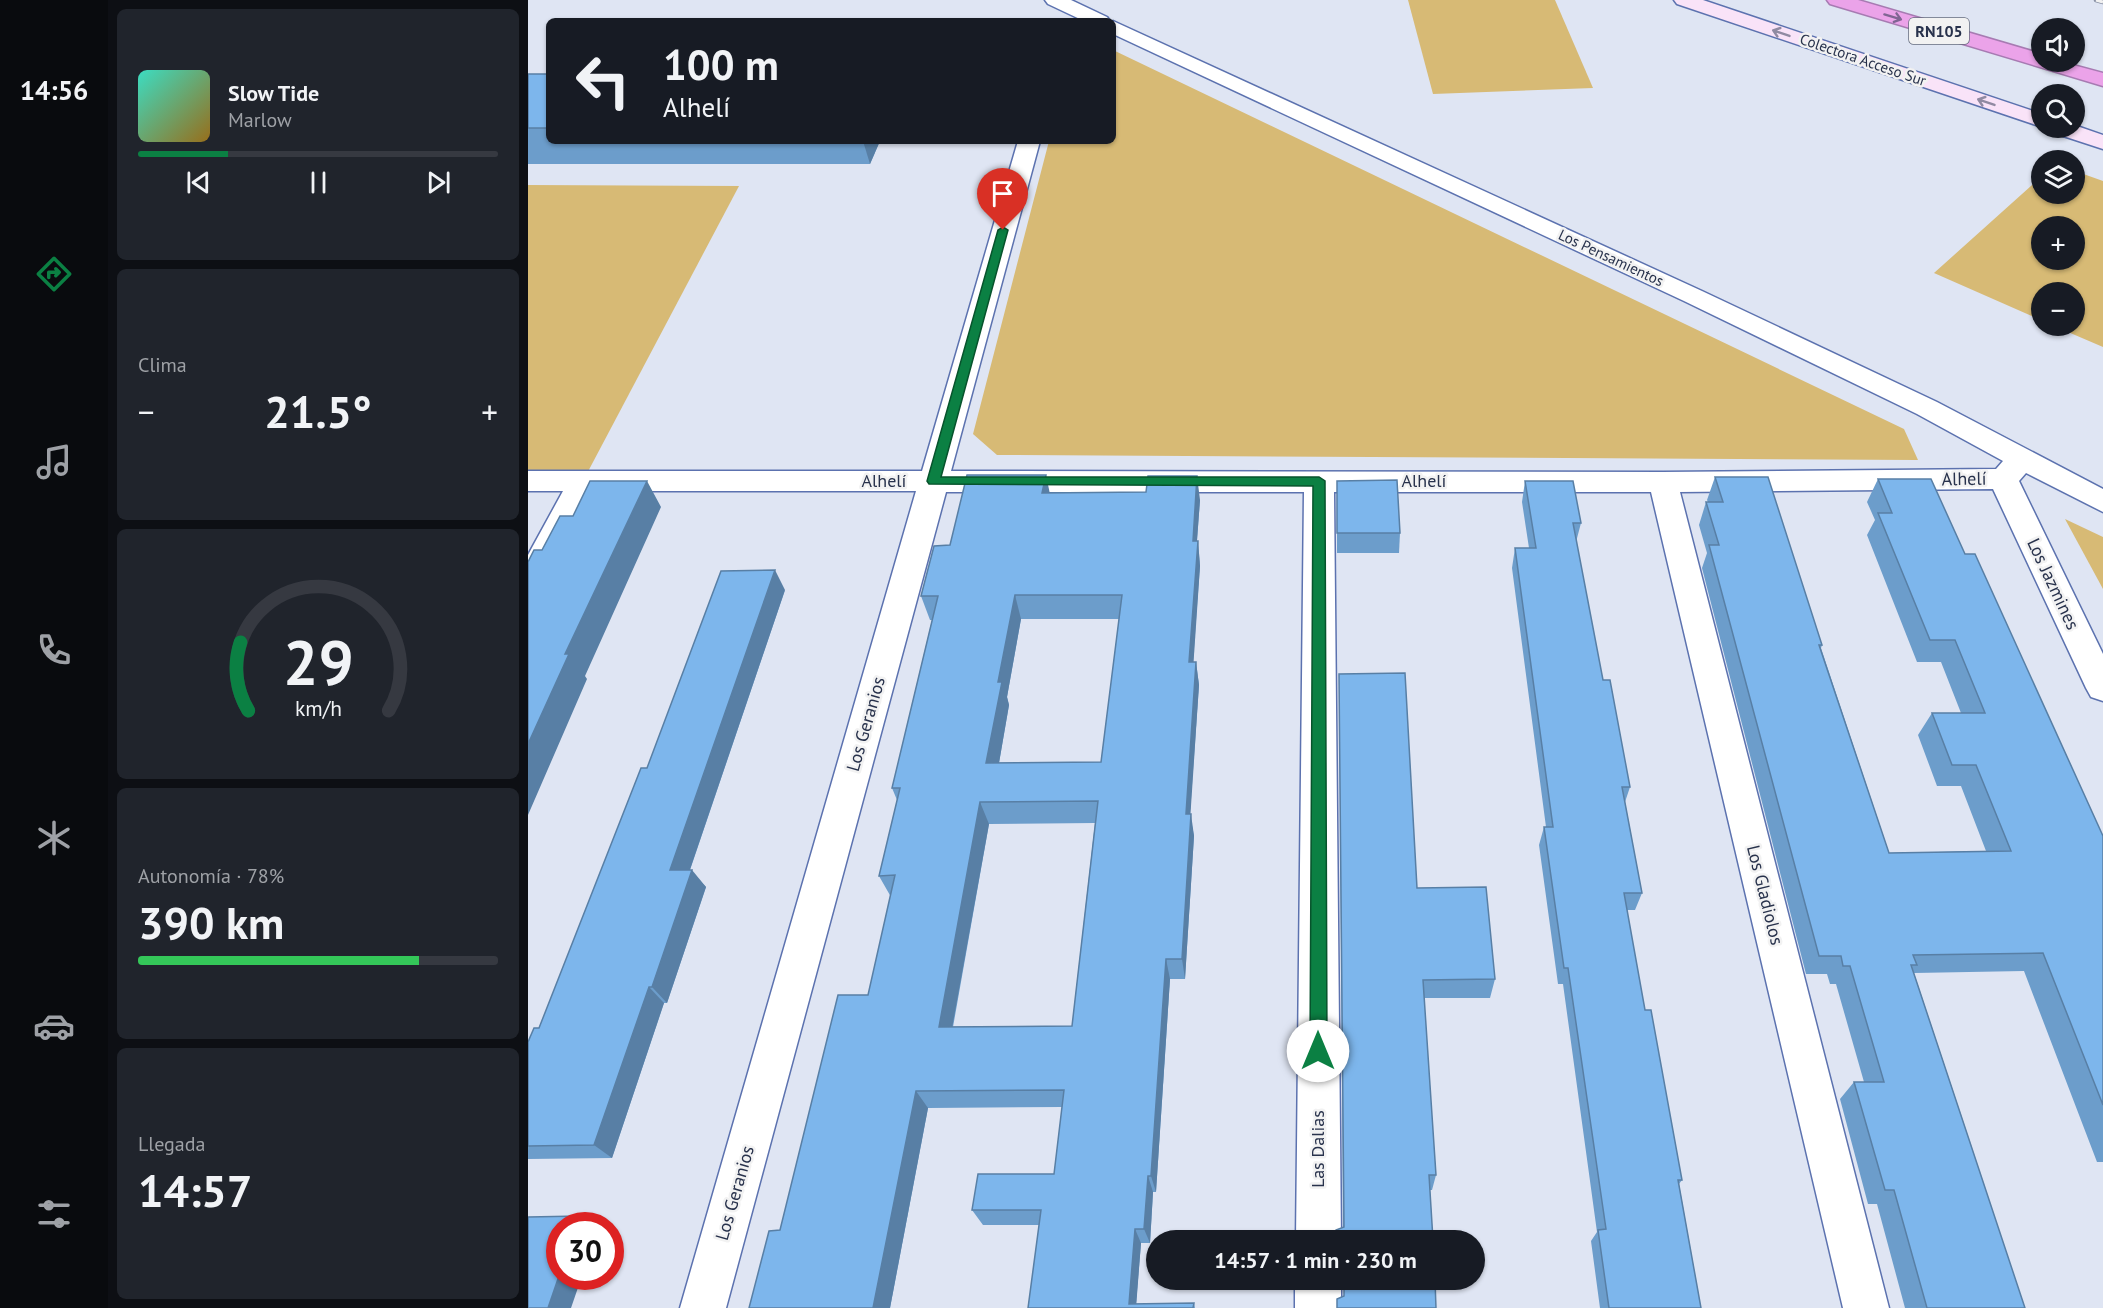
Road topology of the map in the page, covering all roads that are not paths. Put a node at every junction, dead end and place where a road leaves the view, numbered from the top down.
1 (1684, 0) edge
2 (1837, 0) edge
3 (1901, 0) edge
4 (1064, 9) edge
5 (1091, 18) edge
6 (1116, 28) edge
7 (2031, 39) edge
8 (2085, 55) edge
9 (2031, 58) edge
10 (2103, 61) edge
11 (2077, 72) edge
12 (2103, 80) edge
13 (2031, 117) edge
14 (2085, 136) edge
15 (2103, 142) edge
16 (1028, 144) edge
17 (2013, 469) junction
18 (528, 481) edge
19 (583, 481) junction
20 (933, 481) junction
21 (1319, 481) junction
22 (1663, 482) junction
23 (2103, 502) edge
24 (528, 584) edge
25 (2103, 688) edge
26 (1318, 1230) edge
27 (1318, 1290) edge
28 (703, 1308) edge
29 (1318, 1308) edge
30 (1866, 1308) edge

13 -> 1 main road, Colectora Acceso Sur
2 -> 9 highway, RN105
3 - 7 highway, RN105
4 - 5 street
6 - 17 street, Los Pensamientos
8 - 10 highway
11 - 12 highway, RN105
14 - 15 main road
16 - 20 street, Los Geranios
17 - 22 street, Alhelí
17 - 23 street, Los Pensamientos
17 - 25 street, Los Jazmines
18 - 19 street, Alhelí
19 - 20 street, Alhelí
19 - 24 street
20 - 21 street, Alhelí
20 - 28 street, Los Geranios
21 - 22 street, Alhelí
21 - 26 street, Las Dalias
22 - 30 street, Los Gladiolos
27 - 29 street

